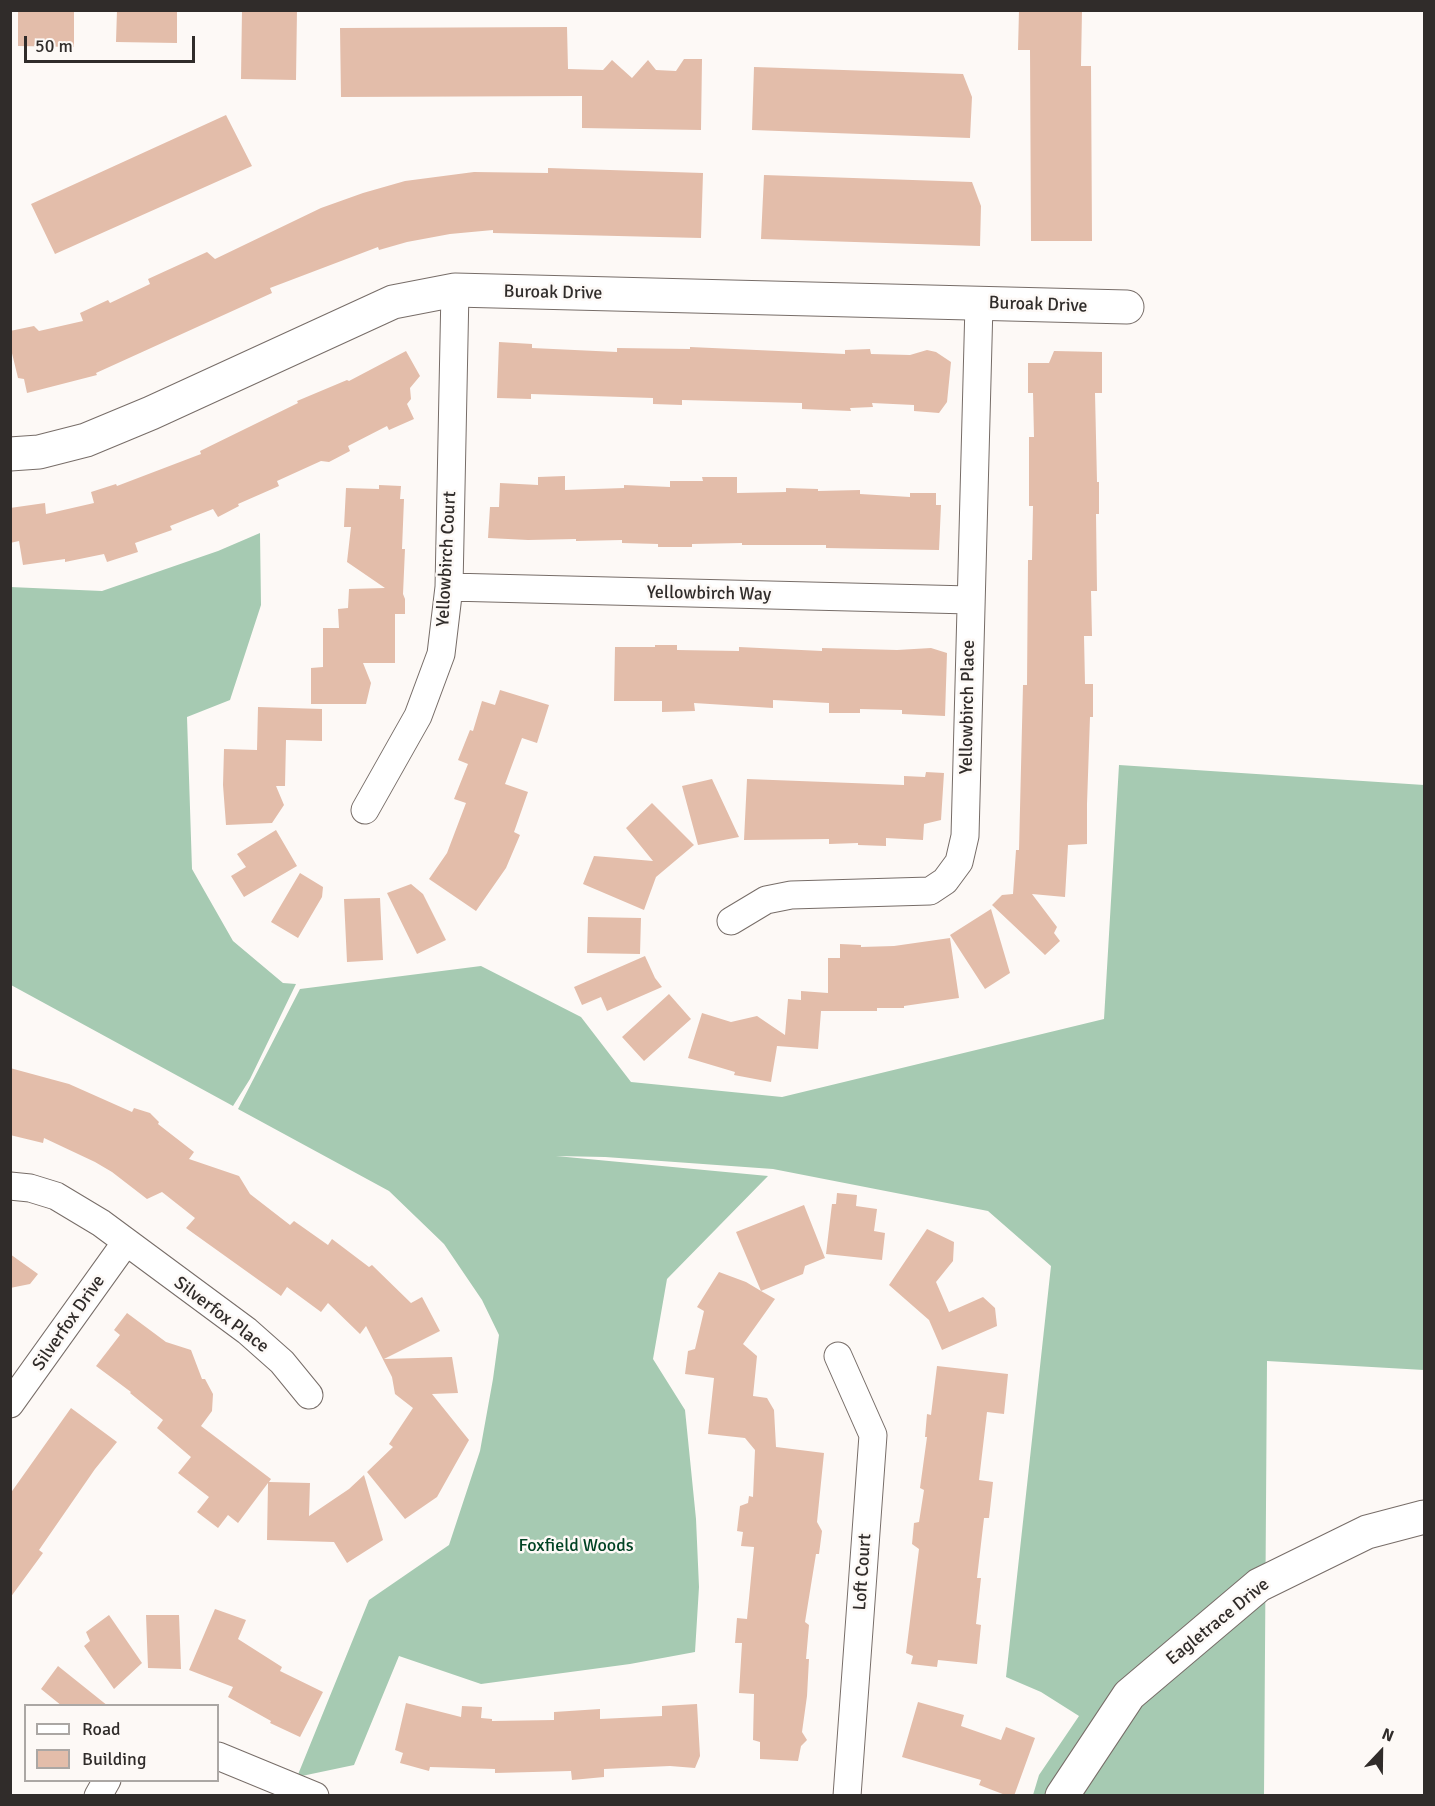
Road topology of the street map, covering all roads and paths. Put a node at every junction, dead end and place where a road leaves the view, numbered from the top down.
1 (455, 290) junction
2 (979, 304) junction
3 (1127, 308) dead end
4 (10, 454) edge
5 (449, 587) junction
6 (970, 600) junction
7 (365, 810) dead end
8 (730, 921) dead end
9 (10, 1186) edge
10 (126, 1242) junction
11 (838, 1356) dead end
12 (309, 1395) dead end
13 (10, 1404) edge
14 (1425, 1517) edge
15 (219, 1755) edge
16 (106, 1782) edge
17 (98, 1796) edge
18 (315, 1796) edge
19 (847, 1796) edge
20 (1062, 1796) edge

1 - 2 street, Buroak Drive
1 - 4 street, Buroak Drive
1 - 5 street, Yellowbirch Court
2 - 3 street, Buroak Drive
2 - 6 street, Yellowbirch Place
5 - 6 street, Yellowbirch Way
5 - 7 street, Yellowbirch Court
6 - 8 street, Yellowbirch Place
9 - 10 street, Silverfox Place
10 - 12 street, Silverfox Place
10 - 13 street, Silverfox Drive
11 - 19 street, Loft Court
14 - 20 street, Eagletrace Drive
15 - 18 street
16 - 17 street

